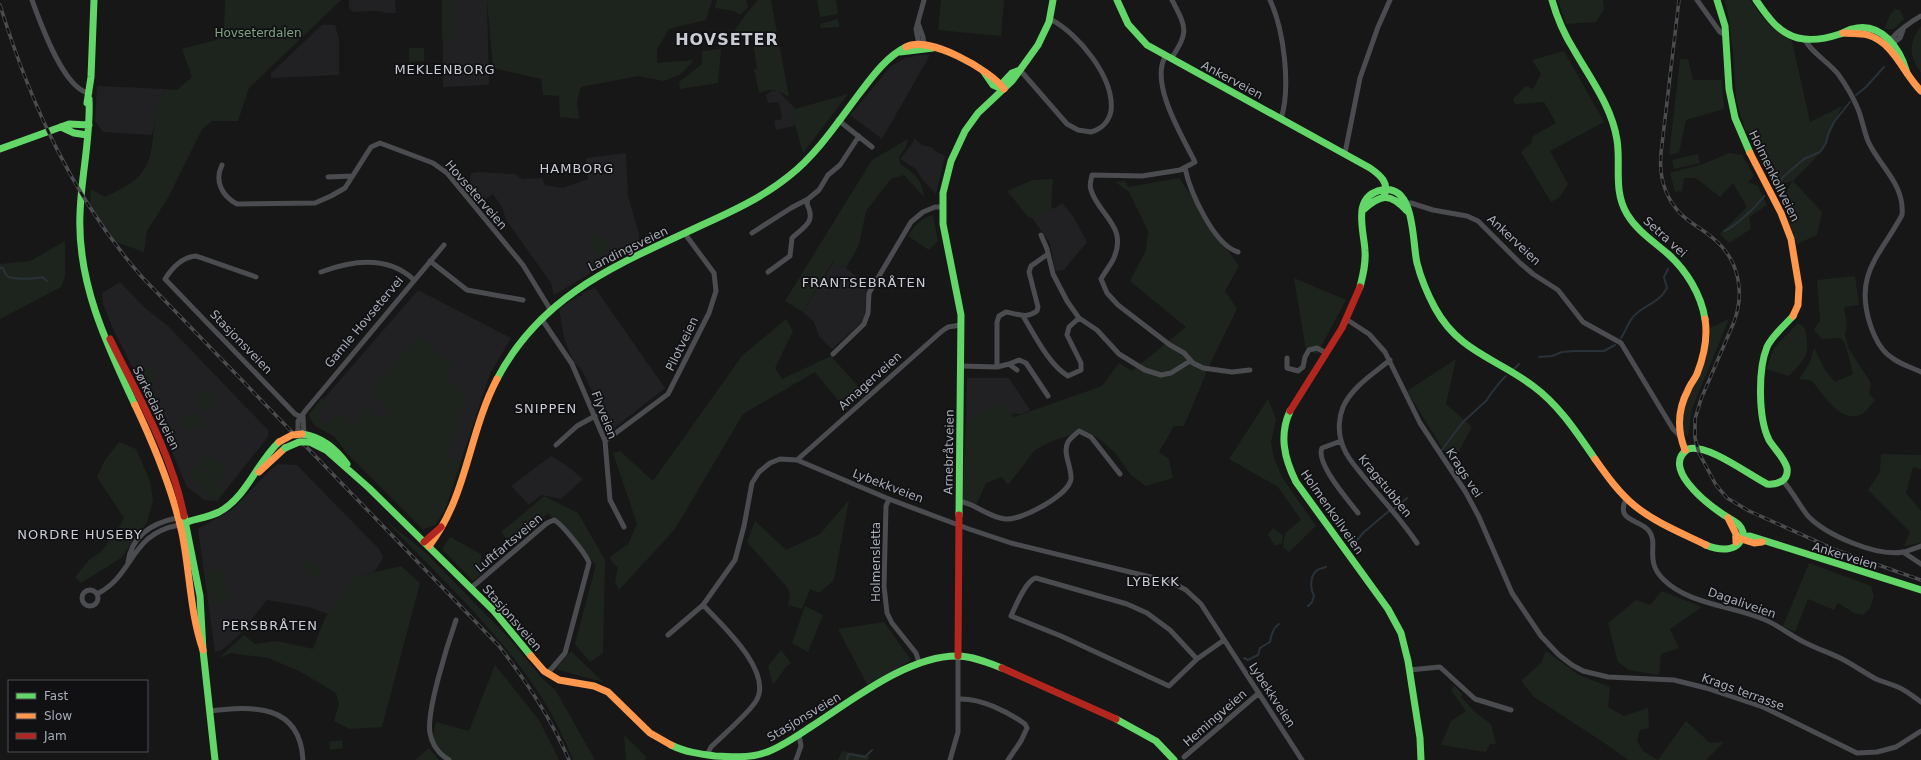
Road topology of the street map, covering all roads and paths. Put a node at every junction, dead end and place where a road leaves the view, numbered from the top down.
1 (32, 0) edge
2 (94, 0) edge
3 (924, 0) edge
4 (1053, 0) edge
5 (1117, 0) edge
6 (1172, 0) edge
7 (1270, 0) edge
8 (1390, 0) edge
9 (1552, 0) edge
10 (1696, 0) edge
11 (1717, 0) edge
12 (1756, 0) edge
13 (1921, 16) edge
14 (1050, 19) junction
15 (1726, 35) junction
16 (1805, 39) junction
17 (1891, 43) junction
18 (921, 46) junction
19 (1168, 58) junction
20 (1020, 70) junction
21 (1001, 87) junction
22 (1921, 91) edge
23 (89, 96) junction
24 (1281, 119) junction
25 (838, 120) junction
26 (87, 125) junction
27 (61, 127) junction
28 (87, 135) junction
29 (859, 136) junction
30 (872, 147) dead end
31 (0, 149) edge
32 (1345, 153) junction
33 (222, 165) dead end
34 (1184, 168) junction
35 (353, 176) junction
36 (328, 177) dead end
37 (1384, 192) junction
38 (808, 199) junction
39 (1404, 204) junction
40 (942, 207) junction
41 (752, 233) dead end
42 (685, 234) junction
43 (1042, 235) dead end
44 (444, 245) dead end
45 (1238, 252) dead end
46 (1048, 254) junction
47 (430, 261) junction
48 (321, 272) dead end
49 (768, 272) dead end
50 (256, 277) dead end
51 (414, 280) junction
52 (523, 300) dead end
53 (550, 309) junction
54 (95, 310) junction
55 (1023, 316) junction
56 (541, 318) junction
57 (1079, 318) junction
58 (1346, 319) junction
59 (961, 326) junction
60 (1326, 353) junction
61 (833, 354) dead end
62 (1286, 358) dead end
63 (1390, 360) junction
64 (1190, 361) junction
65 (1009, 364) junction
66 (961, 366) junction
67 (997, 367) junction
68 (1017, 370) dead end
69 (1250, 370) dead end
70 (1921, 372) edge
71 (1048, 396) dead end
72 (595, 416) junction
73 (302, 417) junction
74 (301, 435) junction
75 (1680, 436) junction
76 (605, 441) junction
77 (1341, 441) junction
78 (556, 445) dead end
79 (1685, 450) junction
80 (797, 460) junction
81 (352, 470) junction
82 (1120, 474) dead end
83 (254, 476) junction
84 (1783, 481) junction
85 (889, 499) junction
86 (1626, 499) junction
87 (960, 501) junction
88 (1358, 513) dead end
89 (178, 521) junction
90 (186, 521) junction
91 (959, 525) junction
92 (624, 527) dead end
93 (1740, 537) junction
94 (1417, 543) dead end
95 (427, 544) junction
96 (1921, 546) edge
97 (1903, 552) junction
98 (1921, 564) edge
99 (471, 588) junction
100 (1921, 590) edge
101 (97, 594) dead end
102 (703, 605) junction
103 (456, 620) dead end
104 (668, 635) dead end
105 (1224, 640) junction
106 (1552, 649) joint
107 (203, 650) junction
108 (958, 656) junction
109 (1197, 659) junction
110 (919, 662) junction
111 (1409, 670) junction
112 (547, 674) junction
113 (1259, 693) junction
114 (959, 699) junction
115 (1921, 702) edge
116 (209, 710) junction
117 (1511, 710) dead end
118 (1921, 731) edge
119 (799, 736) junction
120 (707, 755) junction
121 (1184, 757) dead end
122 (215, 760) edge
123 (302, 760) edge
124 (449, 760) edge
125 (796, 760) edge
126 (950, 760) edge
127 (1008, 760) edge
128 (1174, 760) edge
129 (1302, 760) edge
130 (1421, 760) edge

1 - 23 street
2 - 23 main road, Sørkedalsveien
3 - 18 street
4 - 14 main road, Arnebråtveien
5 - 19 main road, Ankerveien
6 - 19 street
7 - 24 street
8 - 32 street
9 - 75 main road, Setra vei
10 - 15 street
11 - 15 main road, Holmenkollveien
12 - 16 main road
13 - 17 street
14 - 20 main road, Arnebråtveien
14 - 20 street
15 - 84 main road, Holmenkollveien
16 - 17 main road
16 - 70 street
17 - 22 main road
18 - 21 main road
18 - 25 main road, Landingsveien
19 - 24 main road, Ankerveien
19 - 34 street
20 - 21 main road, Arnebråtveien
21 - 40 main road, Arnebråtveien
23 - 26 main road, Sørkedalsveien
24 - 32 main road, Ankerveien
25 - 29 street
25 - 42 main road, Landingsveien
26 - 27 main road
26 - 28 main road, Sørkedalsveien
27 - 28 main road
27 - 31 main road
28 - 54 main road, Sørkedalsveien
29 - 30 street
29 - 38 street
32 - 37 main road, Ankerveien
33 - 35 street, Hovseterveien
34 - 45 street
34 - 64 street
35 - 36 street
35 - 53 street, Hovseterveien
37 - 39 main road
37 - 58 main road, Holmenkollveien
38 - 41 street
38 - 49 street
39 - 75 street, Ankerveien
39 - 86 main road
40 - 59 main road, Arnebråtveien
40 - 61 street
42 - 53 main road, Landingsveien
42 - 76 street, Pilotveien
43 - 46 street
44 - 47 street, Gamle Hovsetervei
46 - 55 street
46 - 57 street
47 - 51 street, Gamle Hovsetervei
47 - 52 street
48 - 51 street
50 - 73 street, Stasjonsveien
51 - 73 street, Gamle Hovsetervei
53 - 56 main road, Landingsveien
54 - 89 main road, Sørkedalsveien
54 - 90 main road, Sørkedalsveien
55 - 57 street
55 - 67 street
56 - 72 street, Flyveien
56 - 95 main road, Landingsveien
57 - 64 street
58 - 60 main road, Holmenkollveien
58 - 63 street, Krags vei
59 - 66 main road, Arnebråtveien
59 - 80 street, Amagerveien
60 - 62 street
60 - 111 main road, Holmenkollveien
63 - 77 street, Kragstubben
63 - 106 street, Krags vei
64 - 69 street
65 - 67 street
65 - 68 street
65 - 71 street
66 - 67 street
66 - 87 main road, Arnebråtveien
72 - 76 street, Flyveien
72 - 78 street
73 - 74 street
74 - 81 main road, Stasjonsveien, bridge
74 - 81 main road, Stasjonsveien
74 - 83 main road, bridge
74 - 83 main road, bridge
75 - 79 main road, Setra vei
76 - 92 street, Flyveien
77 - 88 street
77 - 94 street, Kragstubben
79 - 84 main road
79 - 93 main road
80 - 85 street, Lybekkveien
80 - 102 street, Lybekkveien
81 - 95 main road, Stasjonsveien
82 - 87 street
83 - 90 main road
84 - 97 street
85 - 91 street, Lybekkveien
85 - 110 street, Holmensletta
86 - 93 main road
86 - 115 street, Dagaliveien
87 - 91 main road, Arnebråtveien
89 - 90 main road
89 - 101 street
89 - 107 main road, Sørkedalsveien
90 - 107 main road, Sørkedalsveien
91 - 105 street, Lybekkveien
91 - 108 main road, Arnebråtveien
93 - 100 main road, Ankerveien
95 - 99 main road, Stasjonsveien
96 - 97 street
97 - 98 street
99 - 112 main road, Stasjonsveien
99 - 112 street, Luftfartsveien
102 - 104 street, Lybekkveien
102 - 120 street
103 - 124 street
105 - 109 street
105 - 113 street, Lybekkveien
106 - 118 street, Krags terrasse
107 - 116 main road, Sørkedalsveien
108 - 110 main road, Stasjonsveien
108 - 114 street, Arnebråtveien
108 - 128 main road, Stasjonsveien
109 - 109 street
110 - 119 main road, Stasjonsveien
111 - 117 street
111 - 130 main road, Holmenkollveien
112 - 120 main road, Stasjonsveien
113 - 121 street, Hemingveien
113 - 129 street, Lybekkveien
114 - 126 street, Arnebråtveien
114 - 127 street
116 - 122 main road, Sørkedalsveien
116 - 123 street
119 - 120 main road, Stasjonsveien
119 - 125 street

